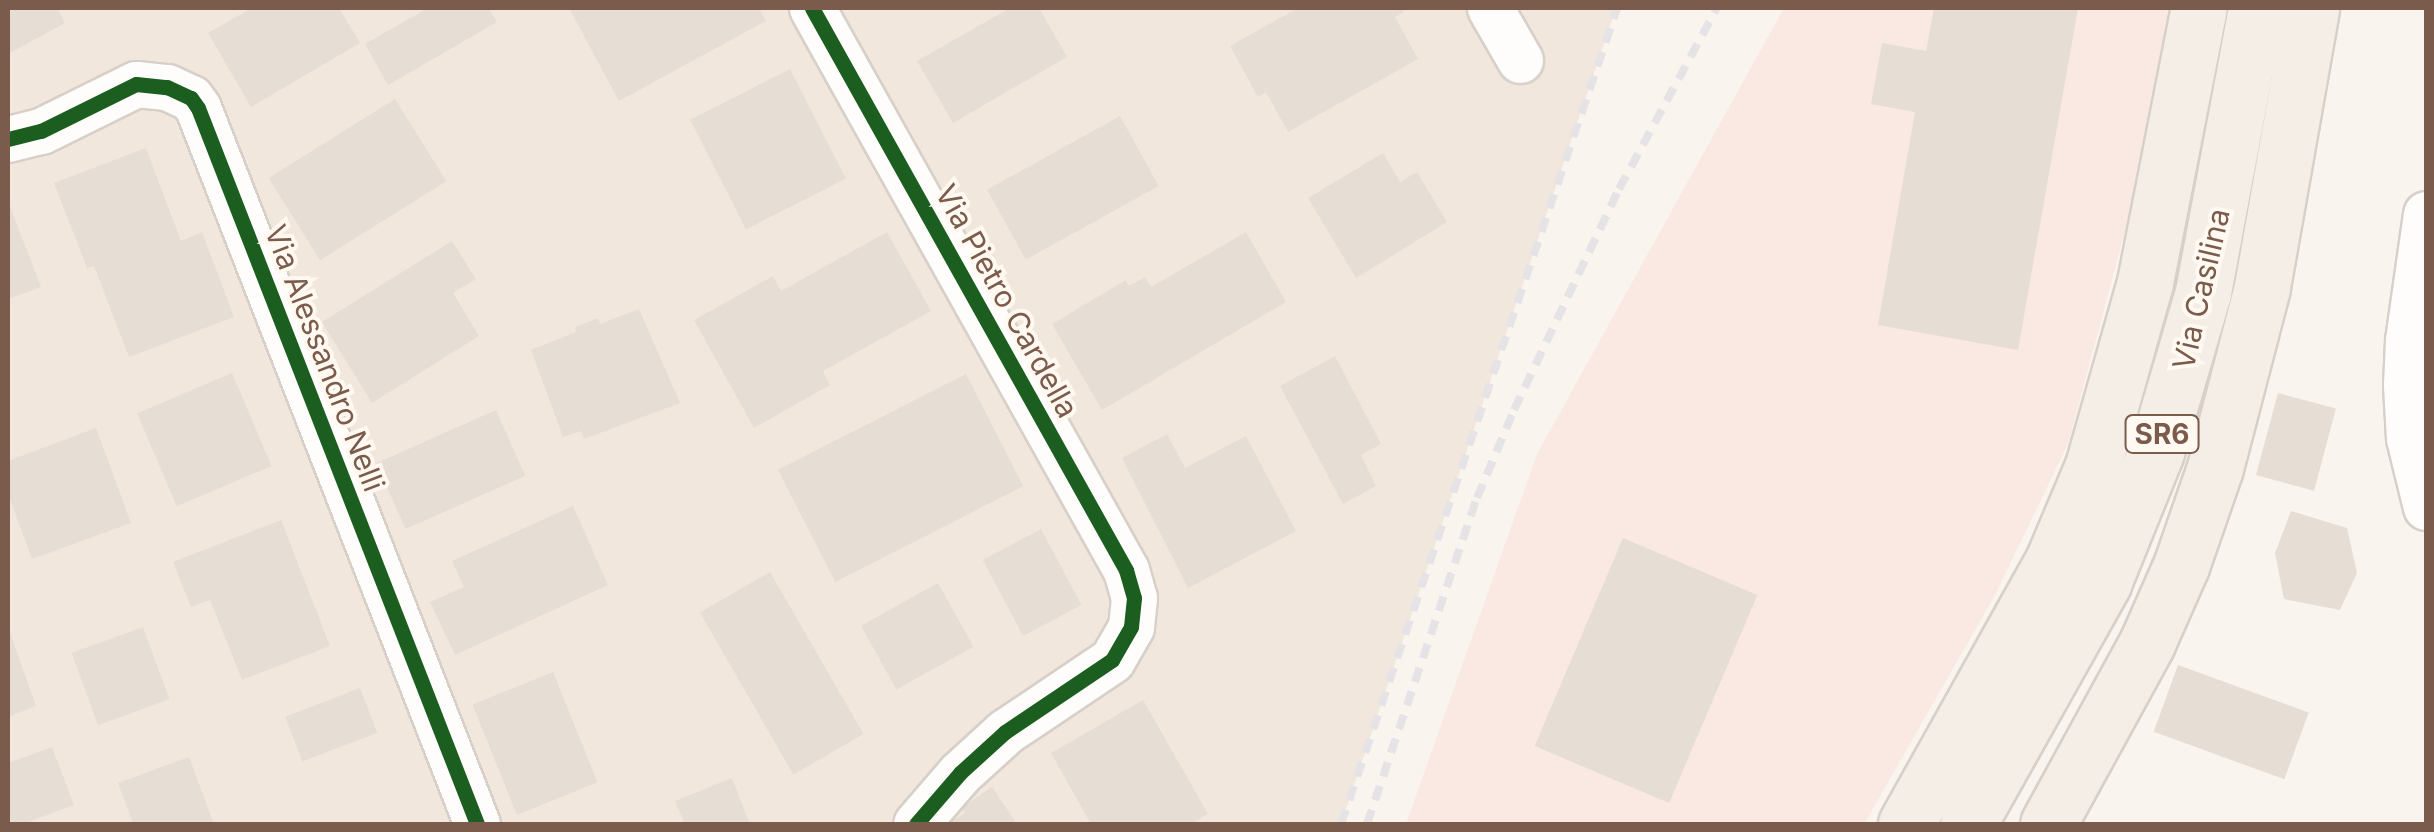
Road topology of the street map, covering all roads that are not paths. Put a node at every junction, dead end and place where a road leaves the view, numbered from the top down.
1 (812, 8) edge
2 (1490, 8) edge
3 (2199, 8) edge
4 (2256, 8) edge
5 (2310, 8) edge
6 (1520, 60) dead end
7 (8, 139) edge
8 (2426, 214) edge
9 (2418, 437) edge
10 (2426, 507) edge
11 (476, 824) edge
12 (916, 824) edge
13 (1906, 824) edge
14 (1968, 824) edge
15 (2048, 824) edge

1 - 12 street, Via Pietro Cardella
2 - 6 street
3 - 13 main road
4 - 14 main road, Via Casilina / SR6
5 - 15 main road
7 - 11 street, Via Alessandro Nelli
8 - 9 street
9 - 10 street

